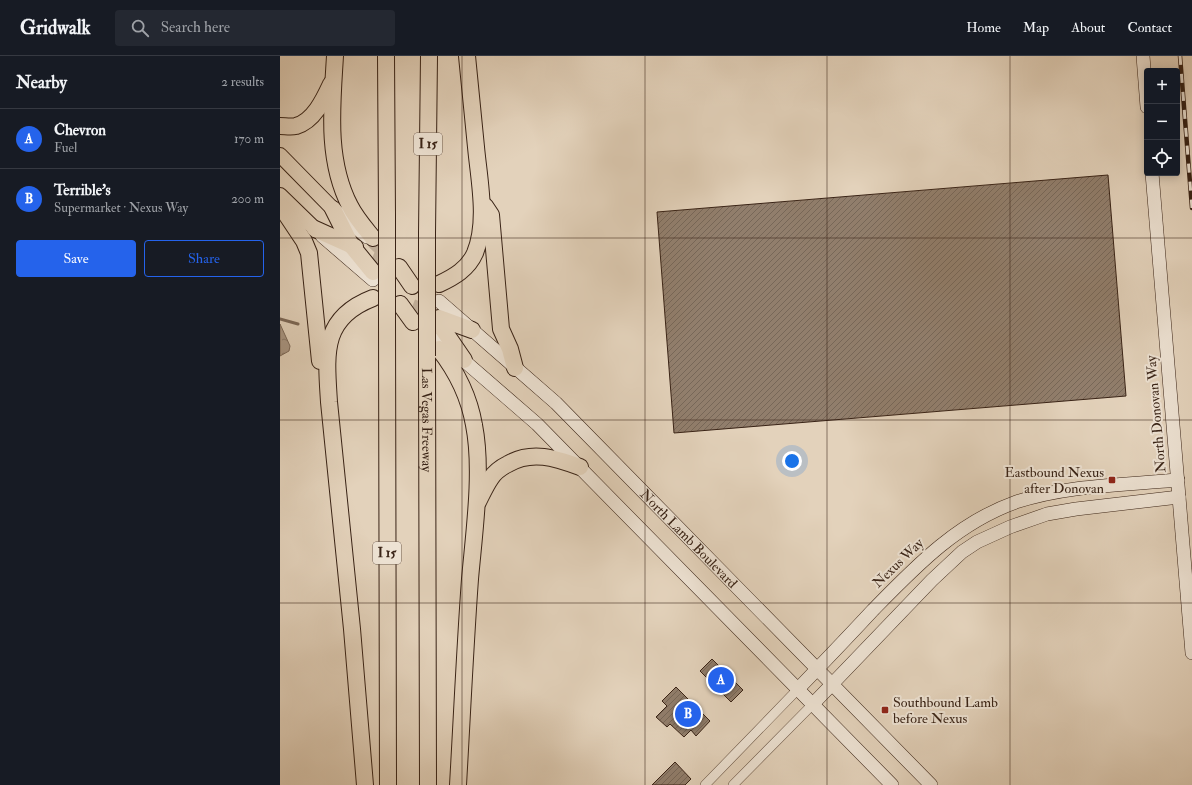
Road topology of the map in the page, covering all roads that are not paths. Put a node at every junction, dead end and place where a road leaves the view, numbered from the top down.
1 (335, 56) edge
2 (386, 56) edge
3 (429, 56) edge
4 (466, 56) edge
5 (1143, 56) edge
6 (334, 77) junction
7 (1147, 104) edge
8 (280, 126) edge
9 (280, 155) edge
10 (1152, 176) edge
11 (280, 195) edge
12 (482, 202) junction
13 (280, 205) edge
14 (333, 209) junction
15 (315, 229) junction
16 (351, 245) junction
17 (373, 245) junction
18 (373, 276) joint
19 (439, 284) dead end
20 (373, 298) dead end
21 (439, 301) dead end
22 (472, 330) junction
23 (437, 337) junction
24 (464, 360) joint
25 (515, 368) junction
26 (328, 402) junction
27 (580, 467) junction
28 (1178, 480) junction
29 (1179, 497) junction
30 (476, 506) junction
31 (1192, 653) edge
32 (818, 669) junction
33 (832, 684) junction
34 (798, 689) junction
35 (812, 704) junction
36 (365, 785) edge
37 (388, 785) edge
38 (428, 785) edge
39 (458, 785) edge
40 (705, 785) edge
41 (733, 785) edge
42 (892, 785) edge
43 (931, 785) edge

1 - 6 highway
2 - 37 highway, I 15, bridge
3 - 23 highway, Las Vegas Freeway / I 15, bridge
4 - 12 highway
5 - 7 main road
6 - 8 highway
6 - 17 highway
9 - 14 main road
10 - 28 main road, North Donovan Way
11 - 15 main road
12 - 19 highway
12 - 25 highway
13 - 26 highway
14 - 16 highway
14 - 17 main road
15 - 16 highway
15 - 18 main road
16 - 17 highway
16 - 18 highway
20 - 26 highway
21 - 22 main road, North Lamb Boulevard
22 - 23 highway
22 - 25 main road, North Lamb Boulevard
23 - 24 highway
23 - 30 highway
23 - 38 highway, Las Vegas Freeway / I 15
24 - 27 main road, North Lamb Boulevard
25 - 32 main road, North Lamb Boulevard
26 - 36 highway
27 - 30 highway
27 - 34 main road, North Lamb Boulevard
28 - 29 main road, North Donovan Way
28 - 32 main road, Nexus Way
29 - 31 main road, North Donovan Way
29 - 33 main road
30 - 39 highway
32 - 33 main road, North Lamb Boulevard
32 - 34 main road, Nexus Way
33 - 35 main road
33 - 43 main road, North Lamb Boulevard
34 - 35 main road, North Lamb Boulevard
34 - 40 street, Nexus Way
35 - 41 street
35 - 42 main road, North Lamb Boulevard

